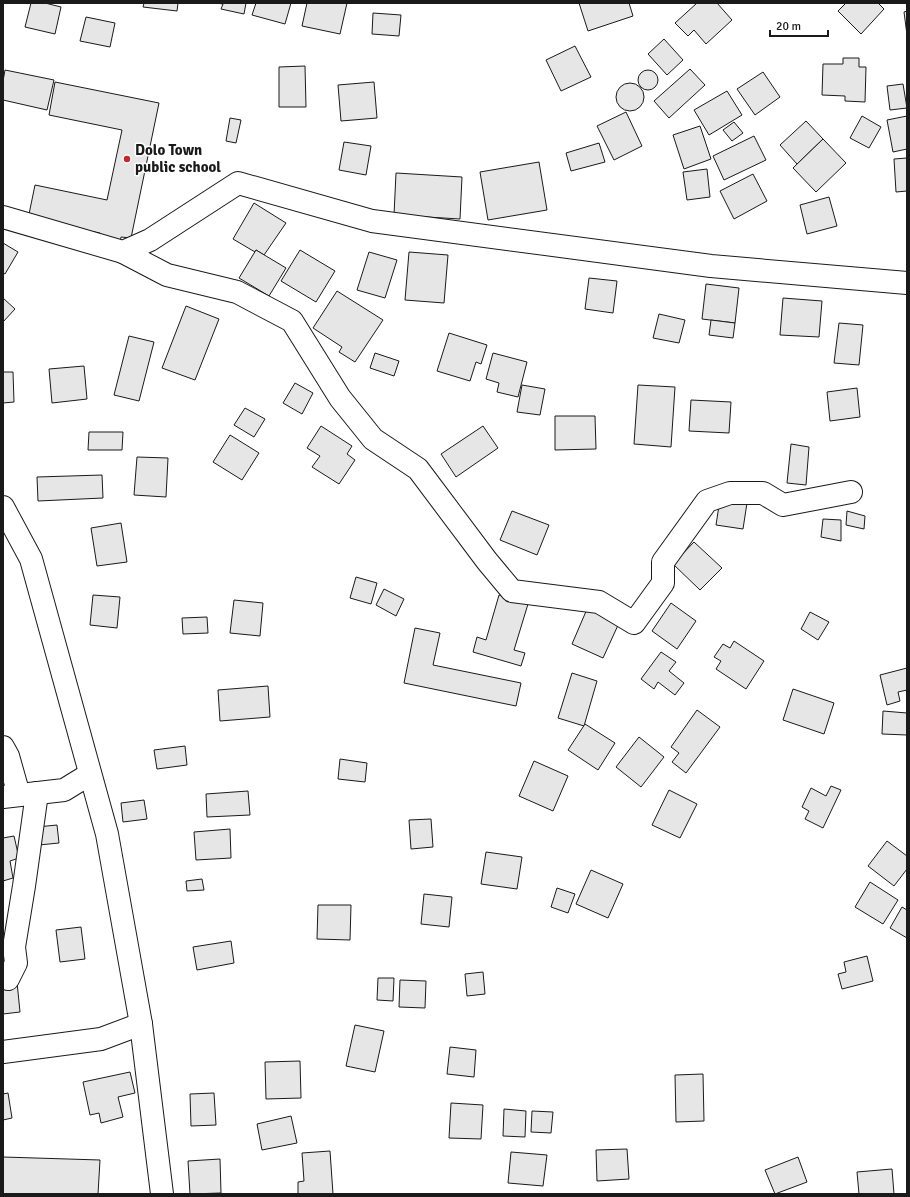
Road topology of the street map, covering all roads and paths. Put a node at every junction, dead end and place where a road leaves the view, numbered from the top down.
1 (3, 217) edge
2 (123, 252) junction
3 (907, 283) edge
4 (850, 492) dead end
5 (3, 507) edge
6 (3, 747) edge
7 (90, 774) junction
8 (20, 795) edge
9 (8, 979) dead end
10 (142, 1024) junction
11 (3, 1052) edge
12 (162, 1194) edge

1 - 2 street
2 - 3 street
2 - 4 street
5 - 7 street
6 - 8 street
7 - 8 street
7 - 10 street
8 - 9 street
10 - 11 street
10 - 12 street

